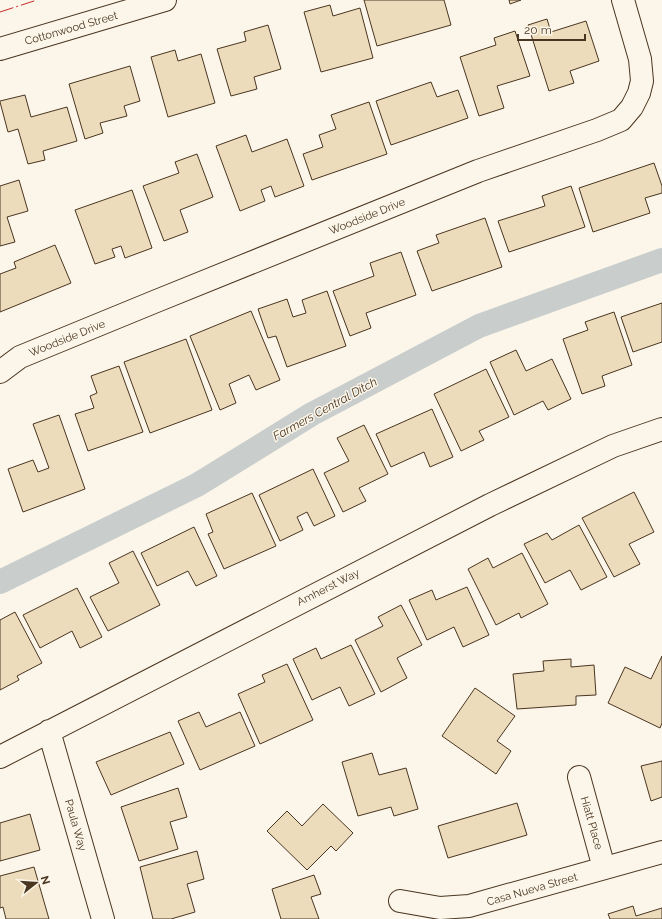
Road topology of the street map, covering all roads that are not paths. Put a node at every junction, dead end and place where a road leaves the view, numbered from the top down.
1 (165, 0) edge
2 (623, 0) edge
3 (0, 49) edge
4 (0, 372) edge
5 (662, 429) edge
6 (49, 731) junction
7 (0, 757) edge
8 (579, 777) dead end
9 (662, 852) edge
10 (604, 868) junction
11 (400, 901) dead end
12 (103, 919) edge

1 - 3 street, Cottonwood Street
2 - 4 street, Woodside Drive
5 - 6 street, Amherst Way
6 - 7 street, Amherst Way
6 - 12 street, Paula Way
8 - 10 street, Hiatt Place
9 - 10 street, Casa Nueva Street
10 - 11 street, Casa Nueva Street

